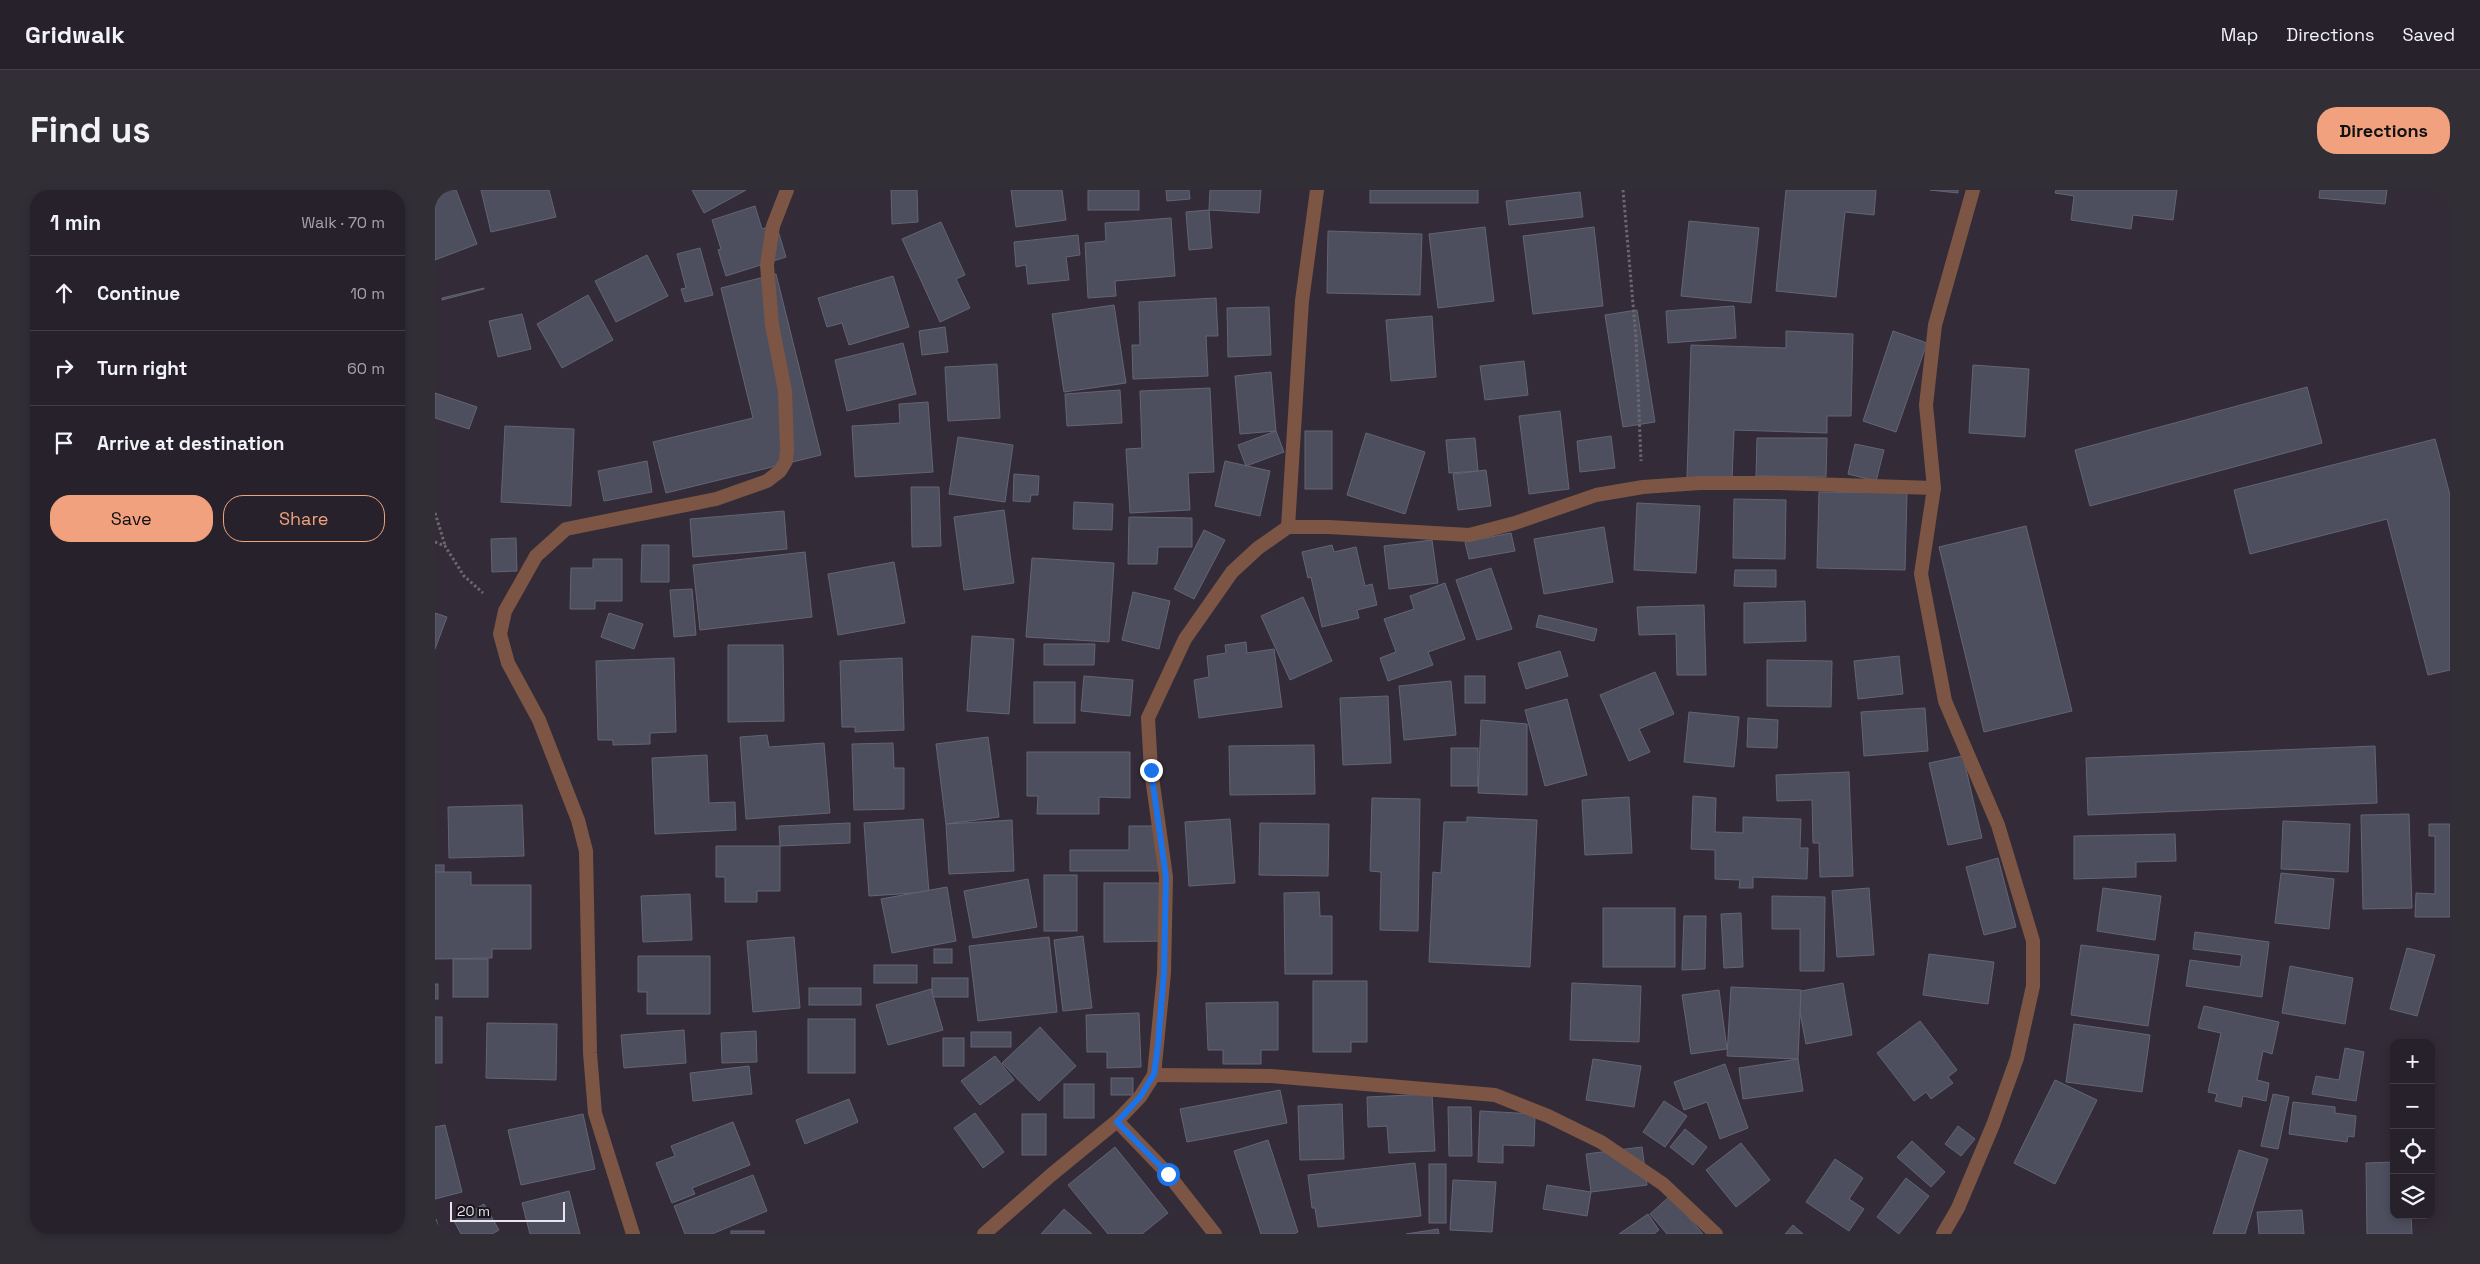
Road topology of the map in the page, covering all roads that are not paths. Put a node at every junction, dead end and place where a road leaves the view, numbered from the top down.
1 (787, 190) edge
2 (1317, 190) edge
3 (1973, 190) edge
4 (1934, 488) junction
5 (1288, 527) junction
6 (1154, 1074) junction
7 (1117, 1122) junction
8 (633, 1234) edge
9 (984, 1234) edge
10 (1215, 1234) edge
11 (1716, 1234) edge
12 (1943, 1234) edge

1 - 8 street
2 - 5 street
3 - 4 street
4 - 5 street
4 - 12 street
5 - 6 street
6 - 7 street
6 - 11 street
7 - 9 street
7 - 10 street

